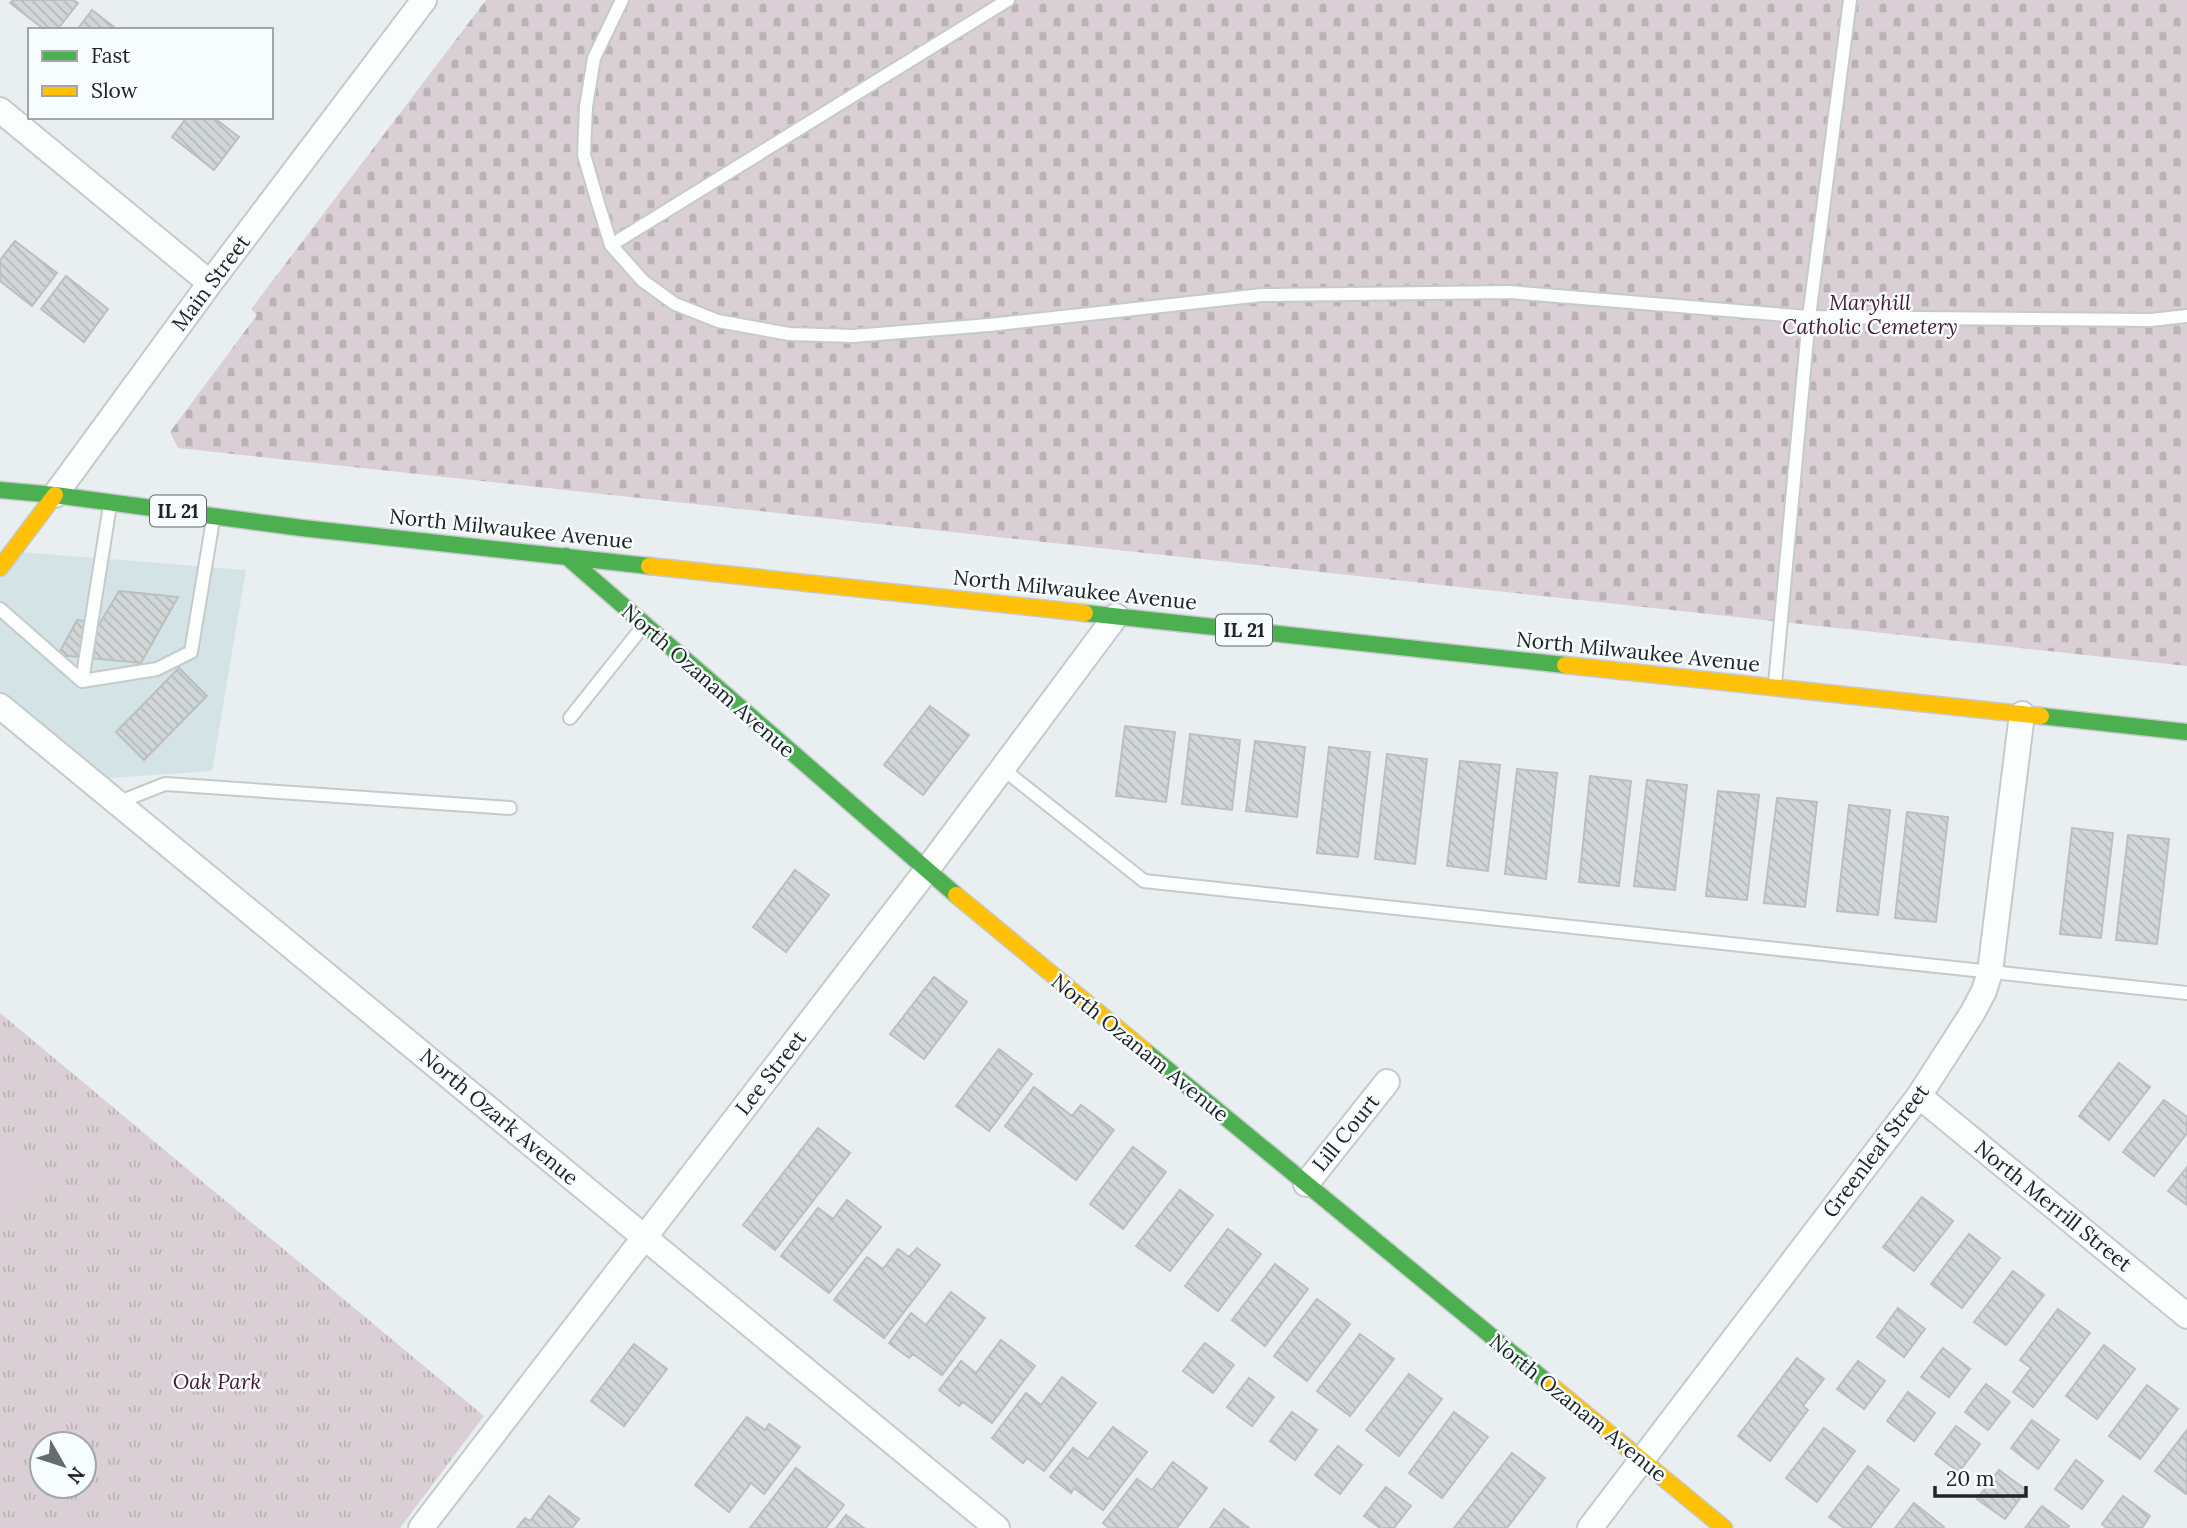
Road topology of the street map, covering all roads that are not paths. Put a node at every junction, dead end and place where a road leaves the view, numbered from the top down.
1 (424, 0) edge
2 (622, 0) edge
3 (1008, 0) edge
4 (1850, 0) edge
5 (0, 110) edge
6 (611, 245) junction
7 (210, 283) junction
8 (2187, 316) edge
9 (1810, 317) junction
10 (0, 489) edge
11 (55, 495) junction
12 (111, 502) junction
13 (214, 516) junction
14 (566, 556) junction
15 (0, 568) edge
16 (0, 609) edge
17 (1116, 616) junction
18 (644, 625) junction
19 (82, 681) junction
20 (1774, 687) junction
21 (0, 706) edge
22 (2022, 714) junction
23 (570, 718) dead end
24 (2187, 732) edge
25 (1003, 769) junction
26 (117, 803) junction
27 (510, 808) dead end
28 (926, 872) junction
29 (1990, 972) junction
30 (2187, 993) edge
31 (1387, 1083) dead end
32 (1919, 1096) junction
33 (1306, 1184) junction
34 (645, 1237) junction
35 (2187, 1316) edge
36 (1642, 1460) junction
37 (421, 1528) edge
38 (997, 1528) edge
39 (1590, 1528) edge
40 (1724, 1528) edge

1 - 7 street, Main Street
2 - 6 lane
3 - 6 lane
4 - 9 lane
5 - 7 street
6 - 9 lane
7 - 11 street, Main Street
8 - 9 lane
9 - 20 lane
10 - 11 main road, North Milwaukee Avenue / IL 21
11 - 12 main road, North Milwaukee Avenue / IL 21
11 - 15 main road, Main Street
12 - 13 main road, North Milwaukee Avenue / IL 21
12 - 19 lane
13 - 14 main road, North Milwaukee Avenue / IL 21
13 - 19 lane
14 - 17 main road, North Milwaukee Avenue / IL 21
14 - 18 main road, North Ozanam Avenue
16 - 19 lane
17 - 20 main road, North Milwaukee Avenue / IL 21
17 - 25 street, Lee Street
18 - 23 lane
18 - 28 main road, North Ozanam Avenue
20 - 22 main road, North Milwaukee Avenue / IL 21
21 - 26 street, North Ozark Avenue
22 - 24 main road, North Milwaukee Avenue / IL 21
22 - 29 street, Greenleaf Street
25 - 28 street, Lee Street
25 - 29 lane
26 - 27 lane
26 - 34 street, North Ozark Avenue
28 - 33 main road, North Ozanam Avenue
28 - 34 street, Lee Street
29 - 30 lane
29 - 32 street, Greenleaf Street
31 - 33 street, Lill Court
32 - 35 street, North Merrill Street
32 - 36 street, Greenleaf Street
33 - 36 main road, North Ozanam Avenue
34 - 37 street, Lee Street
34 - 38 street, North Ozark Avenue
36 - 39 street, Greenleaf Street
36 - 40 main road, North Ozanam Avenue

